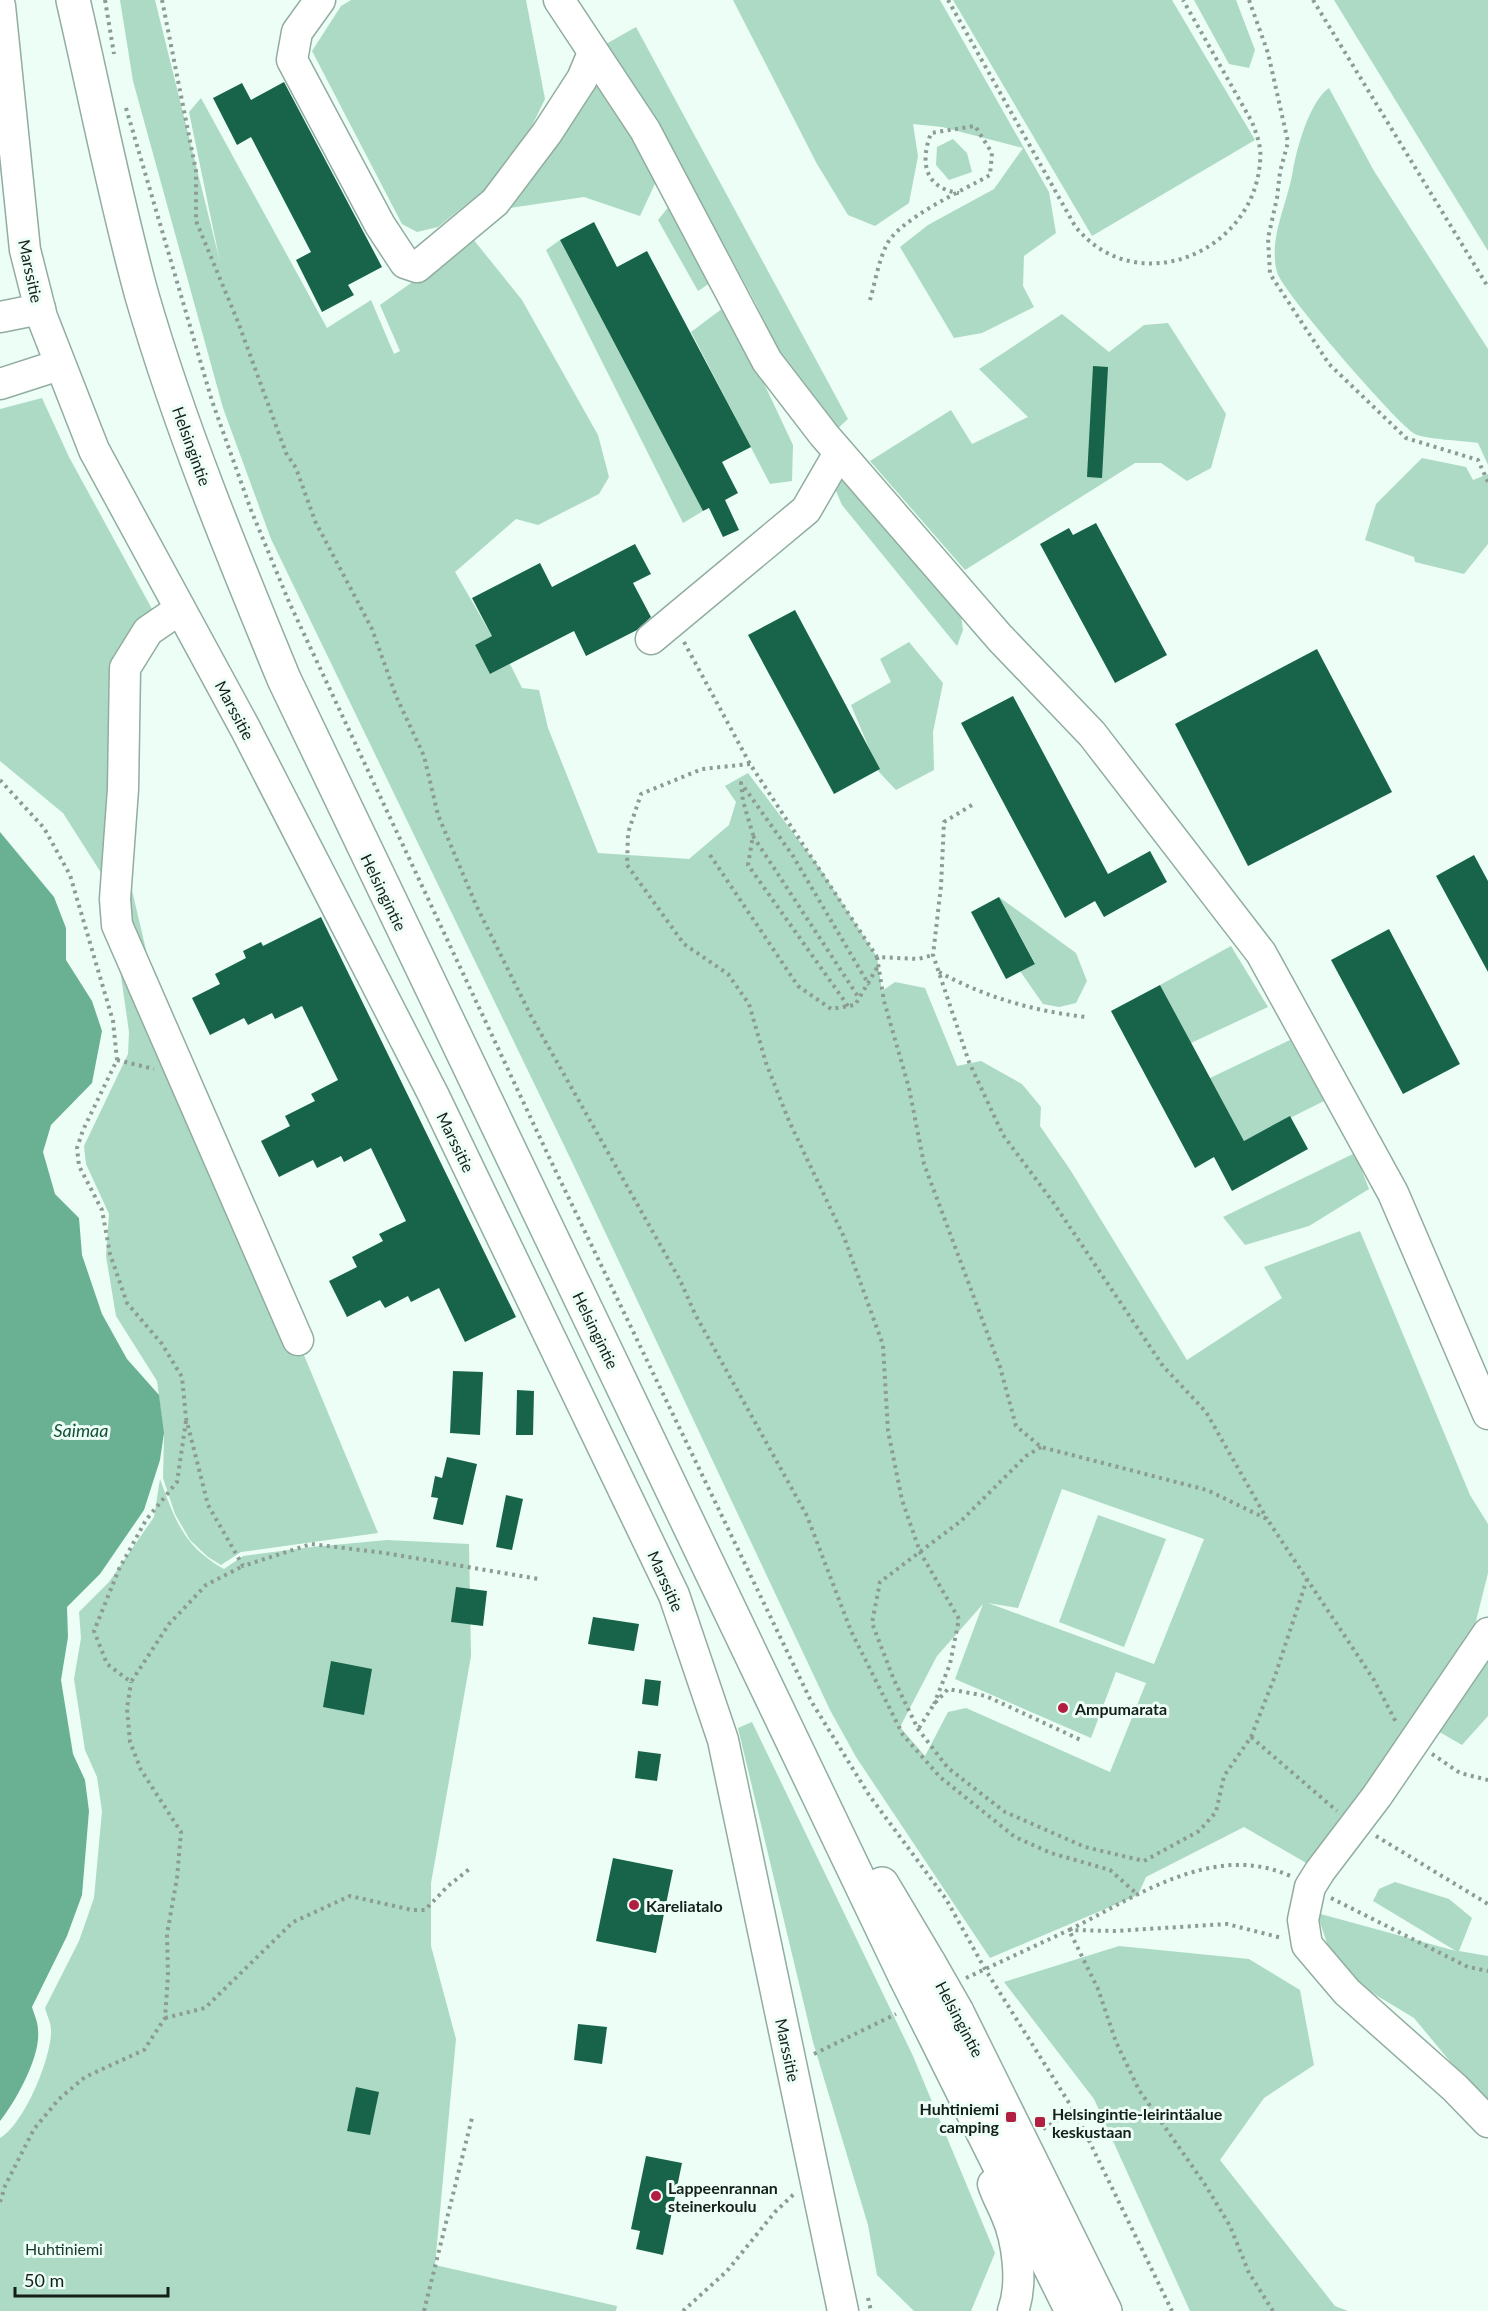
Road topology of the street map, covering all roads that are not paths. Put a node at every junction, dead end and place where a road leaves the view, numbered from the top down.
1 (320, 0) edge
2 (559, 0) edge
3 (81, 2) edge
4 (0, 6) edge
5 (594, 52) junction
6 (40, 309) junction
7 (0, 317) edge
8 (59, 364) junction
9 (0, 384) edge
10 (839, 453) junction
11 (180, 609) junction
12 (662, 630) road end
13 (298, 1340) dead end
14 (1488, 1414) edge
15 (1488, 1633) edge
16 (944, 2019) junction
17 (1488, 2122) edge
18 (995, 2154) junction
19 (1082, 2307) edge
20 (843, 2311) edge
21 (1013, 2311) edge

1 - 5 street
2 - 5 street
3 - 16 main road, Helsingintie, bridge
4 - 6 street, Marssitie
5 - 10 street
6 - 7 street
6 - 8 street, Marssitie
8 - 9 street
8 - 11 street, Marssitie
10 - 12 street
10 - 14 street
11 - 13 street
11 - 20 street, Marssitie
15 - 17 street
16 - 18 main road, Helsingintie
16 - 19 main road, Helsingintie
18 - 19 main road, Helsingintie
18 - 21 street

